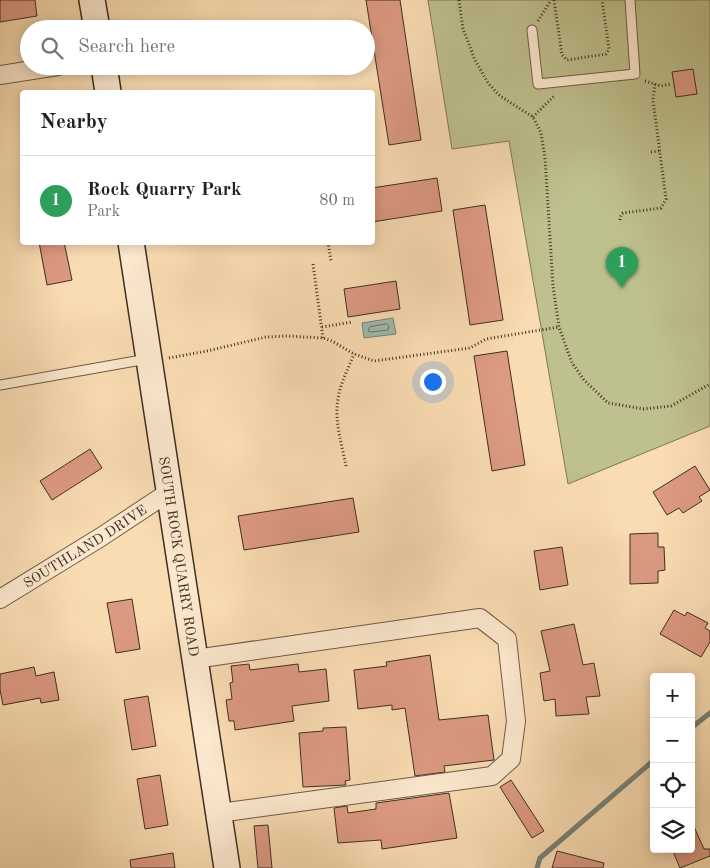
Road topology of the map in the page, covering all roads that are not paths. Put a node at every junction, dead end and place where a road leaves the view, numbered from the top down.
1 (92, 0) edge
2 (630, 0) edge
3 (95, 20) edge
4 (532, 30) road end
5 (20, 72) edge
6 (0, 75) edge
7 (105, 75) edge
8 (108, 90) edge
9 (131, 245) edge
10 (149, 360) junction
11 (0, 385) edge
12 (169, 492) junction
13 (0, 599) edge
14 (195, 659) junction
15 (219, 813) junction
16 (227, 868) edge

1 - 3 street
2 - 4 lane
5 - 6 street
7 - 8 street
9 - 10 street, SOUTH ROCK QUARRY ROAD
10 - 11 lane
10 - 12 street, SOUTH ROCK QUARRY ROAD
12 - 13 street, SOUTHLAND DRIVE
12 - 14 street, SOUTH ROCK QUARRY ROAD
14 - 15 street, SOUTH ROCK QUARRY ROAD
14 - 15 street
15 - 16 street, SOUTH ROCK QUARRY ROAD

